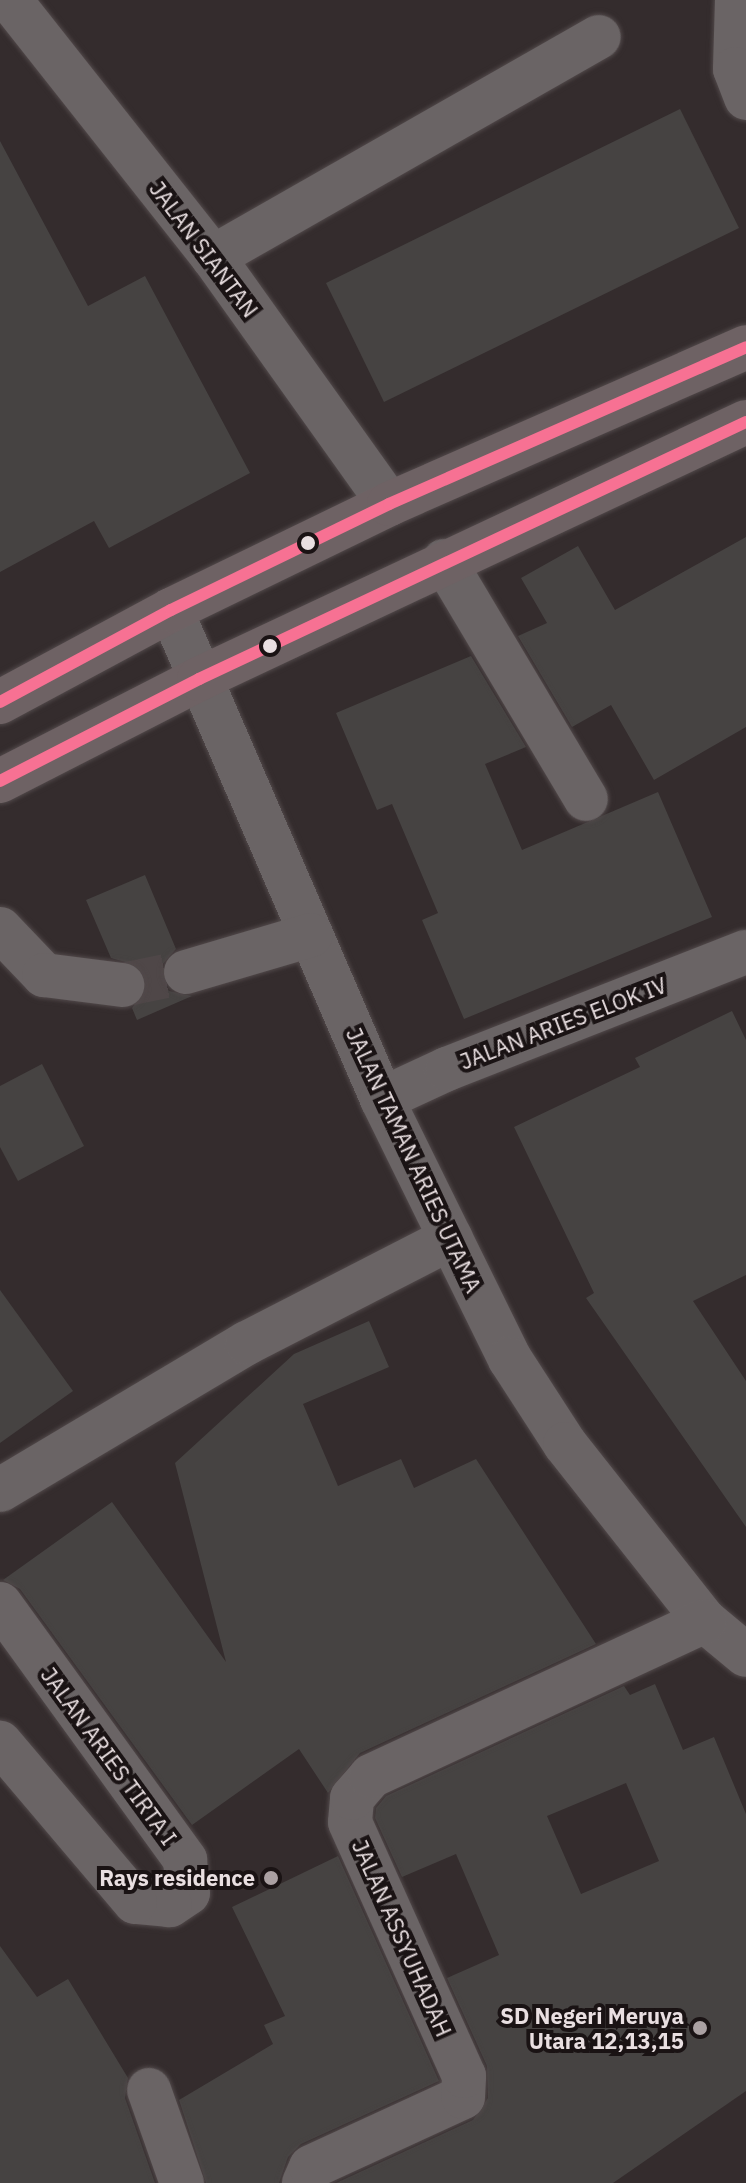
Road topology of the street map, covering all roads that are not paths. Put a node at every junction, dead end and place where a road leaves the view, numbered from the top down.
1 (10, 0) edge
2 (737, 0) edge
3 (599, 37) dead end
4 (746, 98) edge
5 (213, 257) junction
6 (746, 347) edge
7 (746, 422) edge
8 (389, 504) junction
9 (444, 561) junction
10 (171, 610) junction
11 (199, 679) junction
12 (0, 702) edge
13 (0, 781) edge
14 (586, 799) dead end
15 (0, 929) edge
16 (311, 935) junction
17 (746, 952) edge
18 (186, 972) tunnel mouth
19 (122, 985) tunnel mouth
20 (382, 1099) junction
21 (451, 1238) junction
22 (0, 1490) edge
23 (0, 1604) edge
24 (705, 1621) junction
25 (746, 1655) edge
26 (0, 1743) edge
27 (149, 2090) dead end
28 (182, 2183) edge
29 (304, 2183) edge

1 - 5 street, JALAN SIANTAN
2 - 4 street
3 - 5 street
5 - 8 street, JALAN SIANTAN
6 - 8 main road
7 - 9 main road
8 - 10 main road
9 - 11 main road
9 - 14 street
10 - 11 street, JALAN TAMAN ARIES UTAMA
10 - 12 main road
11 - 13 main road
11 - 16 street, JALAN TAMAN ARIES UTAMA
15 - 19 street
16 - 18 street
16 - 20 street, JALAN TAMAN ARIES UTAMA
17 - 20 street, JALAN ARIES ELOK IV
20 - 21 street, JALAN TAMAN ARIES UTAMA
21 - 22 street
21 - 24 street, JALAN TAMAN ARIES UTAMA
23 - 26 street, JALAN ARIES TIRTA I
24 - 25 street, JALAN TAMAN ARIES UTAMA
24 - 29 street, JALAN ASSYUHADAH
27 - 28 street

